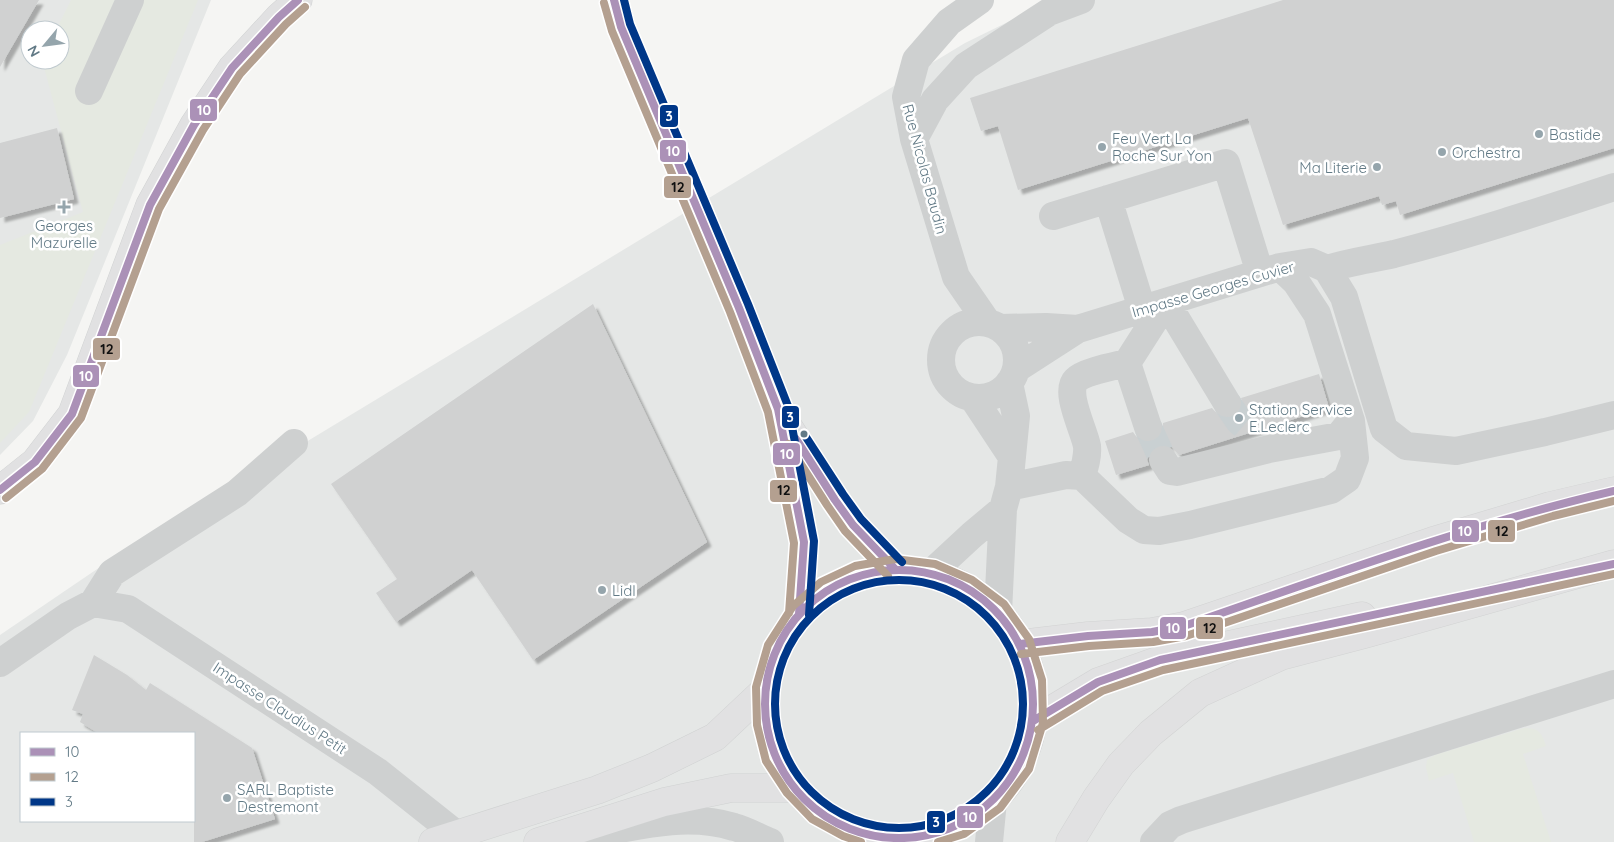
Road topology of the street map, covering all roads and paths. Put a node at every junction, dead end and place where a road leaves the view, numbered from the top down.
1 (130, 0) edge
2 (298, 0) edge
3 (604, 0) edge
4 (614, 0) edge
5 (980, 0) edge
6 (1082, 0) edge
7 (621, 27) junction
8 (89, 91) dead end
9 (914, 139) junction
10 (1614, 187) edge
11 (1108, 199) junction
12 (1053, 216) dead end
13 (1327, 269) junction
14 (1270, 270) junction
15 (956, 277) junction
16 (1154, 306) junction
17 (994, 325) junction
18 (1078, 329) junction
19 (952, 332) junction
20 (1127, 363) junction
21 (1013, 377) junction
22 (972, 398) junction
23 (1227, 403) tunnel mouth
24 (778, 409) junction
25 (1614, 415) edge
26 (1351, 421) junction
27 (1148, 427) tunnel mouth
28 (294, 443) dead end
29 (1012, 457) junction
30 (1163, 460) tunnel mouth
31 (1082, 476) junction
32 (0, 490) edge
33 (1614, 491) edge
34 (1006, 498) junction
35 (1614, 564) edge
36 (895, 569) junction
37 (931, 573) junction
38 (93, 603) junction
39 (998, 612) junction
40 (799, 614) junction
41 (1020, 644) junction
42 (0, 663) edge
43 (1614, 684) edge
44 (766, 689) junction
45 (1033, 721) junction
46 (795, 788) junction
47 (993, 801) junction
48 (444, 838) edge
49 (880, 839) edge
50 (538, 842) edge
51 (550, 842) edge
52 (770, 842) edge
53 (989, 842) edge
54 (1070, 842) edge
55 (1154, 842) edge

1 - 8 street
2 - 32 main road
3 - 7 main road
4 - 7 main road
5 - 9 street, Rue Nicolas Baudin
6 - 9 street
7 - 24 main road
9 - 15 street, Rue Nicolas Baudin
10 - 13 street
11 - 12 street
11 - 14 street
11 - 16 street
13 - 14 street, Impasse Georges Cuvier
13 - 25 street
14 - 16 street, Impasse Georges Cuvier
14 - 26 street
15 - 17 street, Rue Nicolas Baudin
15 - 19 street, Rue Nicolas Baudin
16 - 18 street, Impasse Georges Cuvier
16 - 20 street
16 - 23 street
17 - 18 street
17 - 19 street
17 - 21 street
18 - 21 street
19 - 22 street
20 - 27 street
20 - 31 street
21 - 22 street
21 - 29 street
22 - 29 street
24 - 36 main road
24 - 40 main road
26 - 30 street
26 - 31 street
28 - 38 street
29 - 34 street
31 - 34 street
33 - 41 main road
34 - 37 street
34 - 39 street
35 - 45 main road
35 - 54 main road
36 - 37 main road
36 - 40 main road
37 - 39 main road
38 - 42 street
38 - 48 street, Impasse Claudius Petit
39 - 41 main road
40 - 44 main road
41 - 45 main road
43 - 55 street
44 - 46 main road
44 - 48 main road
45 - 47 main road
46 - 49 main road
46 - 50 main road
47 - 49 main road
47 - 53 street
51 - 52 street

